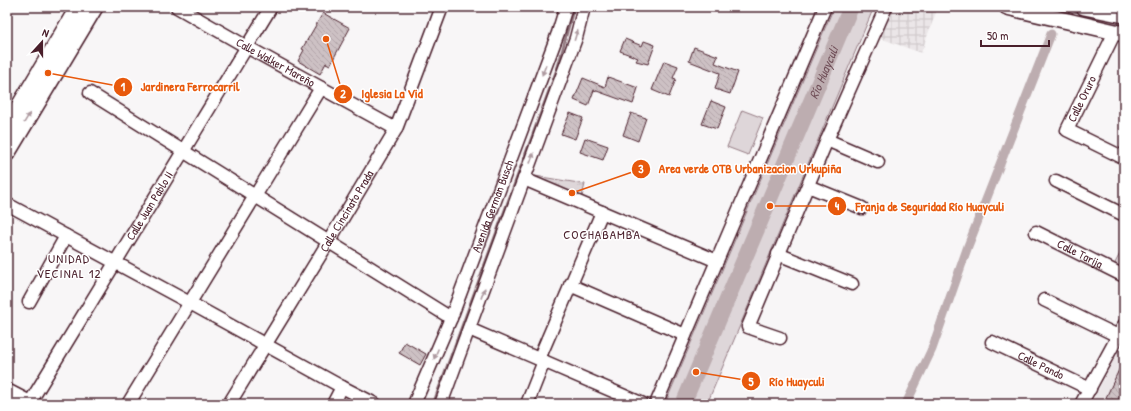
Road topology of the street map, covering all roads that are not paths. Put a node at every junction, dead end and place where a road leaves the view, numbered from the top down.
1 (79, 7) edge
2 (94, 7) edge
3 (177, 7) edge
4 (271, 7) edge
5 (442, 7) edge
6 (566, 7) edge
7 (584, 7) edge
8 (824, 7) edge
9 (886, 7) edge
10 (1007, 7) edge
11 (1084, 7) edge
12 (1124, 15) edge
13 (1120, 33) edge
14 (247, 47) junction
15 (321, 88) junction
16 (90, 93) dead end
17 (7, 128) edge
18 (396, 129) junction
19 (827, 140) junction
20 (184, 151) junction
21 (7, 152) edge
22 (1124, 158) edge
23 (878, 162) dead end
24 (524, 179) junction
25 (1056, 181) dead end
26 (808, 186) junction
27 (255, 196) junction
28 (7, 204) edge
29 (862, 208) dead end
30 (602, 212) junction
31 (1124, 215) edge
32 (1036, 232) dead end
33 (66, 236) junction
34 (329, 241) junction
35 (778, 254) junction
36 (717, 261) junction
37 (115, 262) junction
38 (1124, 276) edge
39 (852, 284) dead end
40 (570, 285) junction
41 (1044, 300) dead end
42 (29, 302) dead end
43 (190, 303) junction
44 (451, 318) junction
45 (1124, 325) edge
46 (469, 329) junction
47 (685, 335) junction
48 (1118, 336) junction
49 (780, 338) dead end
50 (992, 342) dead end
51 (265, 345) junction
52 (541, 360) junction
53 (342, 387) junction
54 (1090, 389) junction
55 (7, 390) edge
56 (7, 402) edge
57 (31, 403) edge
58 (11, 404) edge
59 (128, 404) edge
60 (229, 404) edge
61 (333, 404) edge
62 (374, 404) edge
63 (414, 404) edge
64 (441, 404) edge
65 (527, 404) edge
66 (644, 404) edge
67 (656, 404) edge
68 (1081, 404) edge

1 - 17 highway
21 -> 2 highway
3 - 14 street, Calle Walker Mareño
4 - 14 street, Calle Juan Pablo II
5 - 18 street, Calle Cincinato Prada
6 -> 44 street, Avenida Germán Busch
24 -> 7 street, Avenida Germán Busch
8 - 36 street
9 - 19 street
10 - 13 main road
11 - 12 main road
13 - 22 street, Calle Oruro
14 - 15 street, Calle Walker Mareño
14 - 20 street, Calle Juan Pablo II
15 - 18 street, Calle Walker Mareño
15 - 27 street
16 - 20 street
18 - 34 street, Calle Cincinato Prada
19 - 23 street
19 - 26 street
20 - 27 street
20 - 37 street, Calle Juan Pablo II
24 - 30 street
46 -> 24 street, Avenida Germán Busch
25 - 31 street
26 - 29 street
26 - 35 street
27 - 34 street
27 - 43 street
28 - 33 street
30 - 36 street
30 - 40 street
32 - 38 street, Calle Tarija
33 - 37 street
33 - 42 street
34 - 44 street
34 - 51 street, Calle Cincinato Prada
35 - 39 street
35 - 49 street
36 - 47 street
37 - 43 street
37 - 57 street, Calle Juan Pablo II
40 - 47 street
40 - 52 street
41 - 48 street
43 - 51 street
43 - 59 street
44 -> 63 street, Avenida Germán Busch
45 - 48 street
46 - 52 street
46 - 64 street, Avenida Germán Busch
47 - 67 street
48 - 54 street
50 - 54 street, Calle Pando
51 - 53 street
51 - 60 street, Calle Cincinato Prada
52 - 65 street
52 - 66 street
53 - 61 street
53 - 62 street
54 - 68 street
55 - 57 street
56 - 58 street

